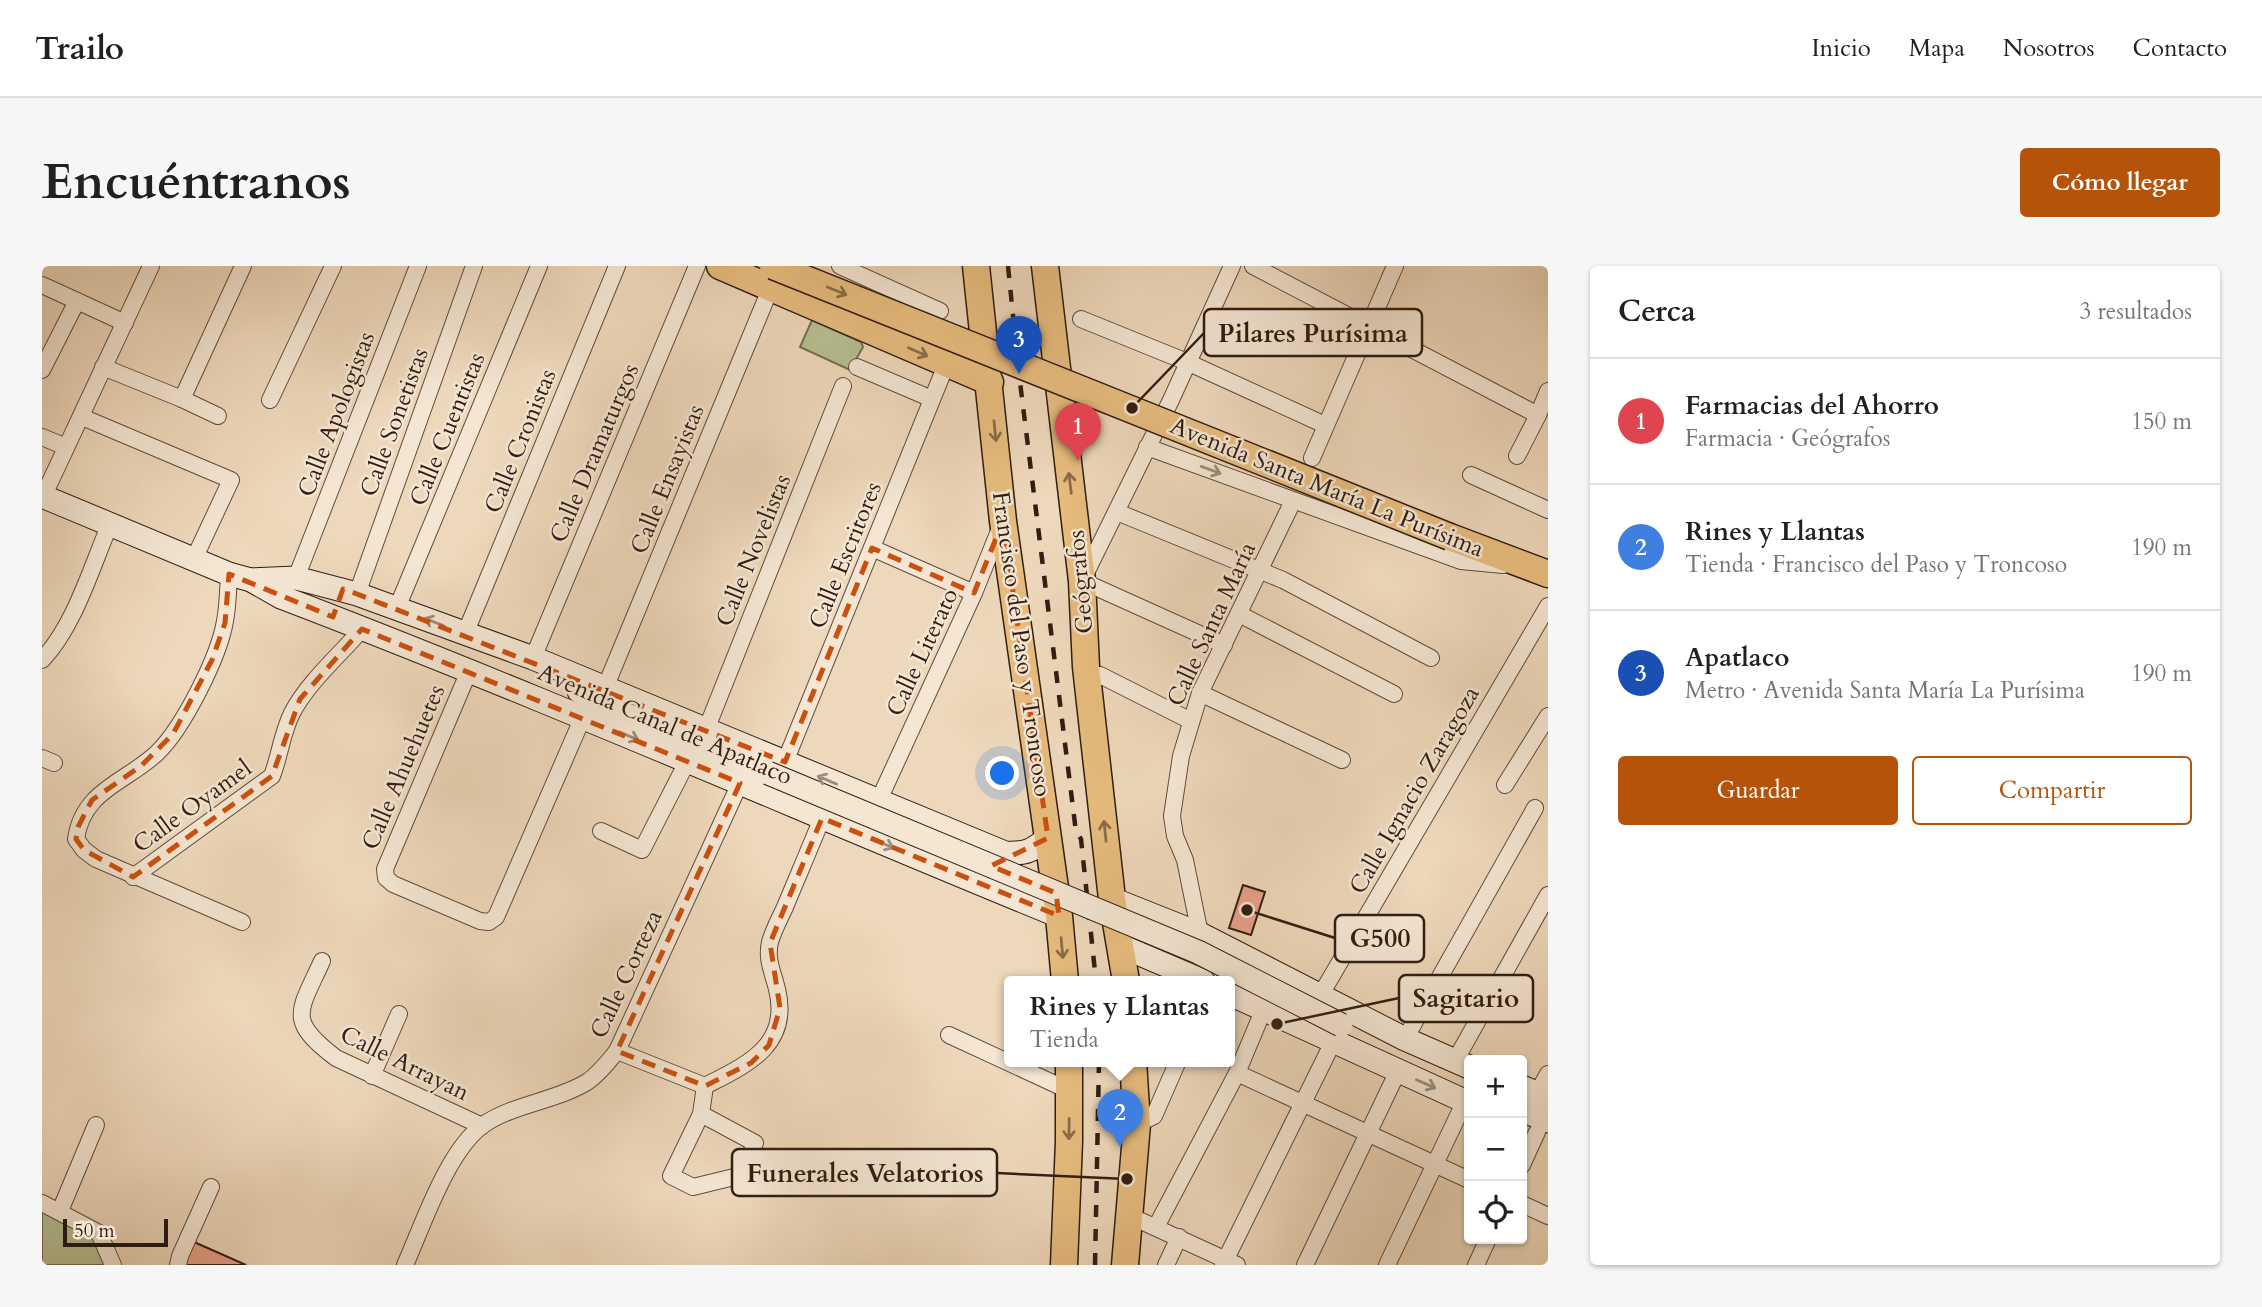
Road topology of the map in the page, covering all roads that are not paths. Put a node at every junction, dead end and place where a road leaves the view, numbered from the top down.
1 (151, 266) edge
2 (243, 266) edge
3 (333, 266) edge
4 (418, 266) edge
5 (474, 266) edge
6 (538, 266) edge
7 (617, 266) edge
8 (697, 266) edge
9 (720, 266) edge
10 (840, 266) edge
11 (1045, 266) edge
12 (1232, 266) edge
13 (1253, 266) edge
14 (1395, 266) edge
15 (975, 267) edge
16 (772, 277) edge
17 (42, 285) edge
18 (77, 301) junction
19 (940, 311) dead end
20 (1081, 319) dead end
21 (125, 323) junction
22 (1369, 327) junction
23 (1187, 362) junction
24 (946, 365) junction
25 (103, 367) junction
26 (857, 367) dead end
27 (42, 370) edge
28 (990, 382) junction
29 (843, 386) dead end
30 (1548, 391) edge
31 (182, 399) junction
32 (932, 399) junction
33 (270, 400) dead end
34 (1538, 415) junction
35 (218, 416) dead end
36 (82, 417) junction
37 (1325, 425) junction
38 (42, 437) edge
39 (66, 447) junction
40 (1147, 447) junction
41 (1314, 453) dead end
42 (1517, 456) dead end
43 (1471, 475) dead end
44 (43, 497) edge
45 (1293, 501) junction
46 (1548, 510) edge
47 (1117, 512) junction
48 (1003, 521) junction
49 (110, 524) junction
50 (872, 548) junction
51 (194, 559) junction
52 (1261, 570) junction
53 (1539, 570) edge
54 (240, 577) junction
55 (296, 578) junction
56 (1082, 581) junction
57 (350, 591) junction
58 (974, 593) junction
59 (1548, 606) edge
60 (397, 608) junction
61 (1239, 614) junction
62 (333, 617) junction
63 (362, 629) junction
64 (465, 634) junction
65 (1224, 645) junction
66 (498, 646) junction
67 (533, 658) junction
68 (1431, 658) dead end
69 (42, 660) edge
70 (472, 673) junction
71 (1100, 675) dead end
72 (1200, 693) junction
73 (1394, 694) dead end
74 (607, 698) junction
75 (1548, 716) edge
76 (583, 717) junction
77 (1191, 720) junction
78 (706, 730) junction
79 (1342, 760) dead end
80 (688, 761) junction
81 (777, 768) junction
82 (740, 783) junction
83 (1505, 785) dead end
84 (878, 802) junction
85 (1535, 808) dead end
86 (822, 818) junction
87 (601, 831) dead end
88 (1048, 838) junction
89 (976, 842) junction
90 (133, 877) junction
91 (967, 878) junction
92 (1548, 895) edge
93 (1112, 899) junction
94 (1059, 916) junction
95 (242, 922) dead end
96 (1194, 931) junction
97 (1121, 946) junction
98 (322, 961) dead end
99 (1163, 962) junction
100 (1065, 976) edge
101 (1125, 976) edge
102 (1192, 976) edge
103 (1320, 996) junction
104 (1235, 997) edge
105 (1263, 1011) junction
106 (399, 1014) dead end
107 (1337, 1034) junction
108 (949, 1035) dead end
109 (1405, 1039) junction
110 (617, 1051) junction
111 (1004, 1060) edge
112 (1018, 1067) edge
113 (1069, 1067) edge
114 (1133, 1067) edge
115 (1175, 1067) edge
116 (1461, 1070) edge
117 (1398, 1071) junction
118 (1237, 1073) junction
119 (372, 1076) junction
120 (705, 1086) junction
121 (1464, 1090) edge
122 (1070, 1091) junction
123 (1535, 1095) edge
124 (1464, 1096) edge
125 (1303, 1102) junction
126 (1464, 1105) edge
127 (701, 1114) junction
128 (1137, 1124) junction
129 (96, 1125) dead end
130 (482, 1126) junction
131 (1539, 1129) edge
132 (1369, 1132) junction
133 (1527, 1154) edge
134 (1434, 1163) junction
135 (1464, 1178) edge
136 (211, 1187) dead end
137 (42, 1203) edge
138 (1527, 1206) edge
139 (60, 1211) junction
140 (1128, 1215) junction
141 (1548, 1216) edge
142 (1156, 1227) junction
143 (1179, 1237) junction
144 (1486, 1244) edge
145 (1228, 1263) edge
146 (113, 1265) edge
147 (178, 1265) edge
148 (405, 1265) edge
149 (1064, 1265) edge
150 (1125, 1265) edge
151 (1166, 1265) edge
152 (1305, 1265) edge
153 (1387, 1265) edge
154 (1476, 1265) edge

1 - 21 street
2 - 31 street
3 - 33 street
4 - 55 street, Calle Apologistas
5 - 57 street, Calle Sonetistas
6 - 60 street, Calle Cuentistas
7 - 64 street, Calle Cronistas
8 - 67 street, Calle Dramaturgos
9 - 16 main road
10 - 19 street
56 -> 11 main road, Geógrafos
12 - 23 street
13 - 22 street
14 - 22 street
15 - 28 main road, Francisco del Paso y Troncoso
16 -> 24 main road
16 -> 53 main road, Avenida Santa María La Purísima, bridge
16 - 74 street, Calle Ensayistas
17 - 18 street
18 - 21 street
18 - 27 street
20 - 23 street
21 - 25 street
22 - 34 street
22 - 37 street
23 - 37 street
23 - 40 street
24 - 28 main road
24 - 32 street, Calle Escritores
25 - 31 street
25 - 36 street
26 - 32 street
28 -> 48 main road, Francisco del Paso y Troncoso
29 - 78 street, Calle Novelistas
30 - 34 street
31 - 35 street
32 - 50 street, Calle Escritores
34 - 42 street
36 - 39 street
36 - 51 street
37 - 41 street
38 - 39 street
39 - 44 street
40 -> 45 street, Avenida Santa María La Purísima
40 - 47 street
43 - 46 street
44 - 49 street, Avenida Canal de Apatlaco
45 - 52 street, Calle Santa María
45 - 53 street, Avenida Santa María La Purísima
47 - 52 street
47 - 56 street
48 - 58 street, Calle Literato
48 - 88 main road, Francisco del Paso y Troncoso
49 - 51 street, Avenida Canal de Apatlaco
49 - 69 street
50 - 58 street
50 - 81 street, Calle Escritores
51 - 54 street, Avenida Canal de Apatlaco
52 - 61 street, Calle Santa María
52 - 68 street
54 - 55 street, Avenida Canal de Apatlaco
54 - 62 street, Avenida Canal de Apatlaco
54 - 90 street
55 - 57 street, Avenida Canal de Apatlaco
56 - 65 street
93 -> 56 main road, Geógrafos
57 - 60 street, Avenida Canal de Apatlaco
57 - 62 street
58 - 84 street, Calle Literato
59 - 103 street, Calle Ignacio Zaragoza
64 -> 60 street, Avenida Canal de Apatlaco
61 - 65 street, Calle Santa María
61 - 73 street
62 - 63 street, Avenida Canal de Apatlaco
63 - 70 street, Avenida Canal de Apatlaco
63 - 90 street, Calle Oyamel
64 - 66 street, Avenida Canal de Apatlaco
65 - 72 street, Calle Santa María
66 - 67 street, Avenida Canal de Apatlaco
66 - 74 street
67 - 74 street, Avenida Canal de Apatlaco
70 - 74 street
70 - 76 street, Avenida Canal de Apatlaco
70 - 76 street, Calle Ahuehuetes
71 - 77 street
72 - 77 street, Calle Santa María
72 - 79 street
74 - 78 street, Avenida Canal de Apatlaco
74 - 81 street
75 - 83 street
76 -> 80 street, Avenida Canal de Apatlaco
77 - 96 street, Calle Santa María
78 - 81 street, Avenida Canal de Apatlaco
80 - 82 street, Avenida Canal de Apatlaco
80 - 87 street
84 -> 81 street, Avenida Canal de Apatlaco
81 - 107 street, bridge
82 - 86 street, Avenida Canal de Apatlaco
82 - 110 street, Calle Corteza
84 - 89 street, Avenida Canal de Apatlaco
85 - 109 street
86 -> 91 street, Avenida Canal de Apatlaco
86 - 120 street
88 - 89 street, Avenida Canal de Apatlaco
88 - 94 main road, Francisco del Paso y Troncoso
89 - 91 street
90 - 95 street
91 - 94 street, Avenida Canal de Apatlaco
92 - 116 street
93 - 96 street
93 - 97 main road
94 -> 100 main road, Francisco del Paso y Troncoso
96 - 99 street
96 - 103 street
97 - 99 street
97 - 101 main road
98 - 119 street, Calle Arrayan
99 - 102 street
103 - 109 street
104 - 105 street
105 - 107 street
105 - 118 street
106 - 119 street
107 - 116 street
107 - 117 street
107 - 125 street
108 - 111 street
109 - 116 street
110 - 120 street
110 - 130 street, Calle Corteza
112 - 122 street
113 - 122 main road
114 - 128 main road
115 - 128 street
116 - 121 street
117 -> 124 street
117 - 132 street
118 - 125 street
118 - 142 street
119 - 130 street, Calle Arrayan
120 - 127 street
122 -> 149 main road
123 - 131 street
125 - 132 street
125 - 145 street
126 - 134 street
127 - 127 street
128 - 140 main road
129 - 139 street
130 - 148 street, Calle Corteza
131 - 133 street
132 - 134 street
132 - 152 street
134 - 135 street
134 - 153 street
136 - 147 street
137 - 139 street
138 - 141 street
139 - 146 street
140 - 142 street
140 - 150 main road
142 - 143 street
143 - 145 street
143 - 151 street
144 - 154 street

